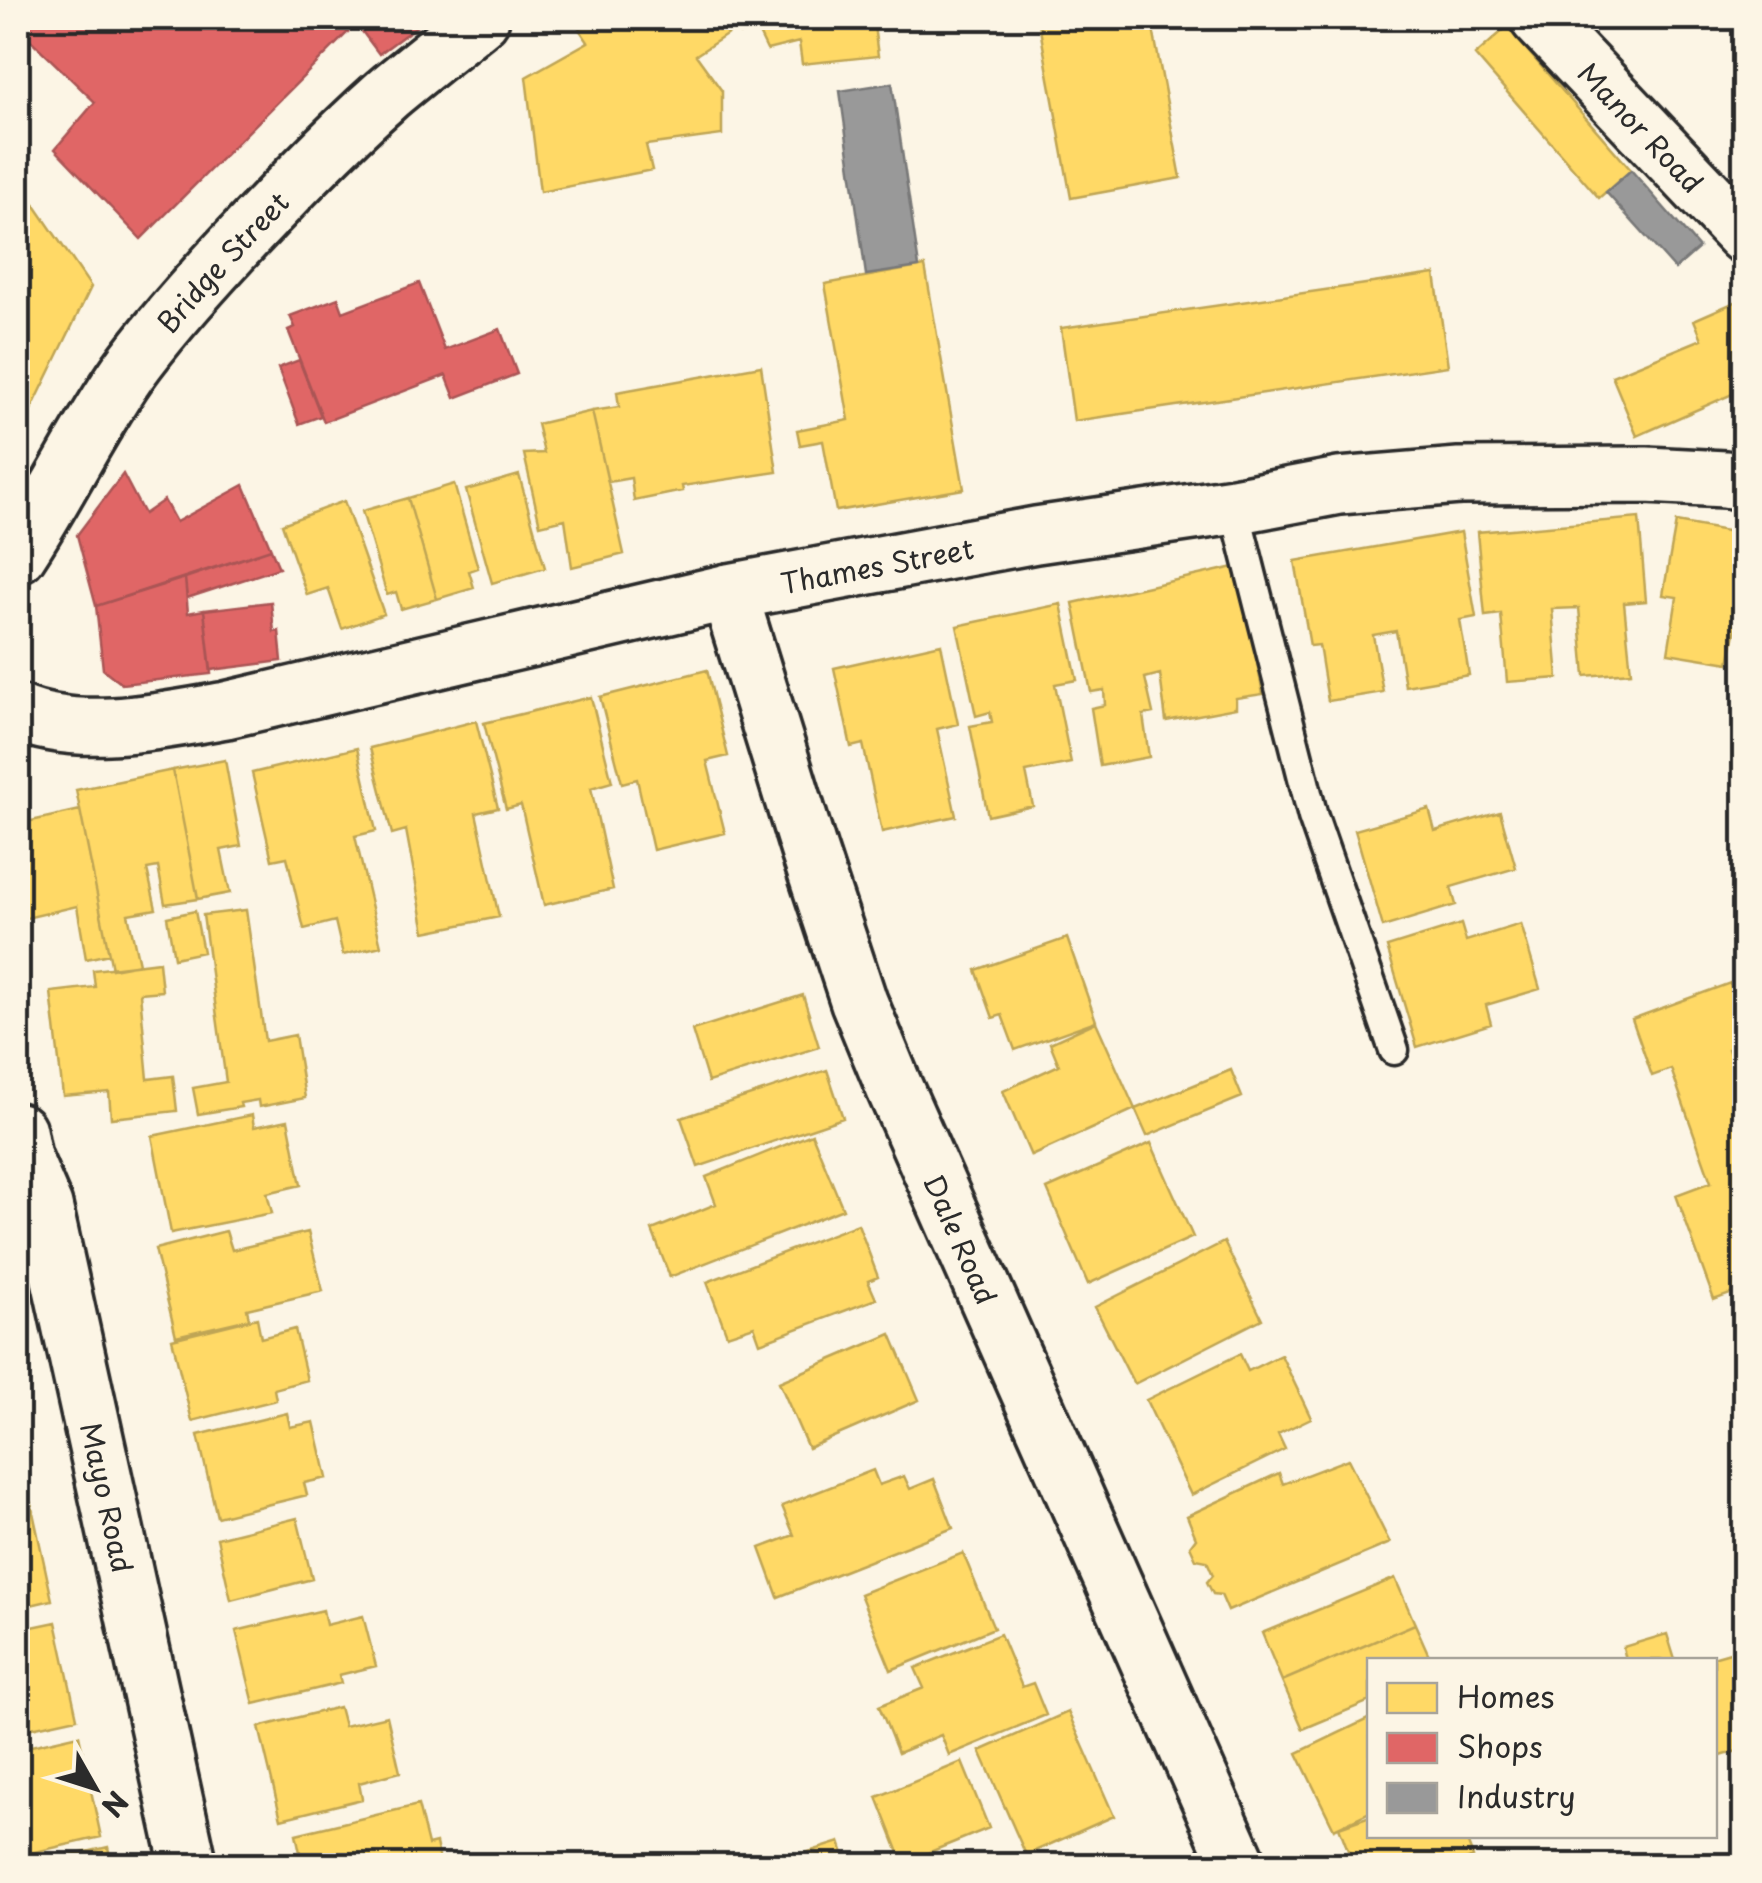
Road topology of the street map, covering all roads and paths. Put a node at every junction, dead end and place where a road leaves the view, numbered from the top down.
1 (481, 18) edge
2 (1538, 18) edge
3 (1744, 235) edge
4 (1744, 482) edge
5 (1234, 506) junction
6 (18, 554) edge
7 (729, 592) junction
8 (18, 714) edge
9 (1394, 1050) dead end
10 (18, 1131) edge
11 (189, 1866) edge
12 (1239, 1866) edge

1 - 6 street, Bridge Street
2 - 3 street, Manor Road
4 - 5 street, Thames Street
5 - 7 street, Thames Street
5 - 9 lane
7 - 8 street, Thames Street
7 - 12 street, Dale Road
10 - 11 street, Mayo Road

